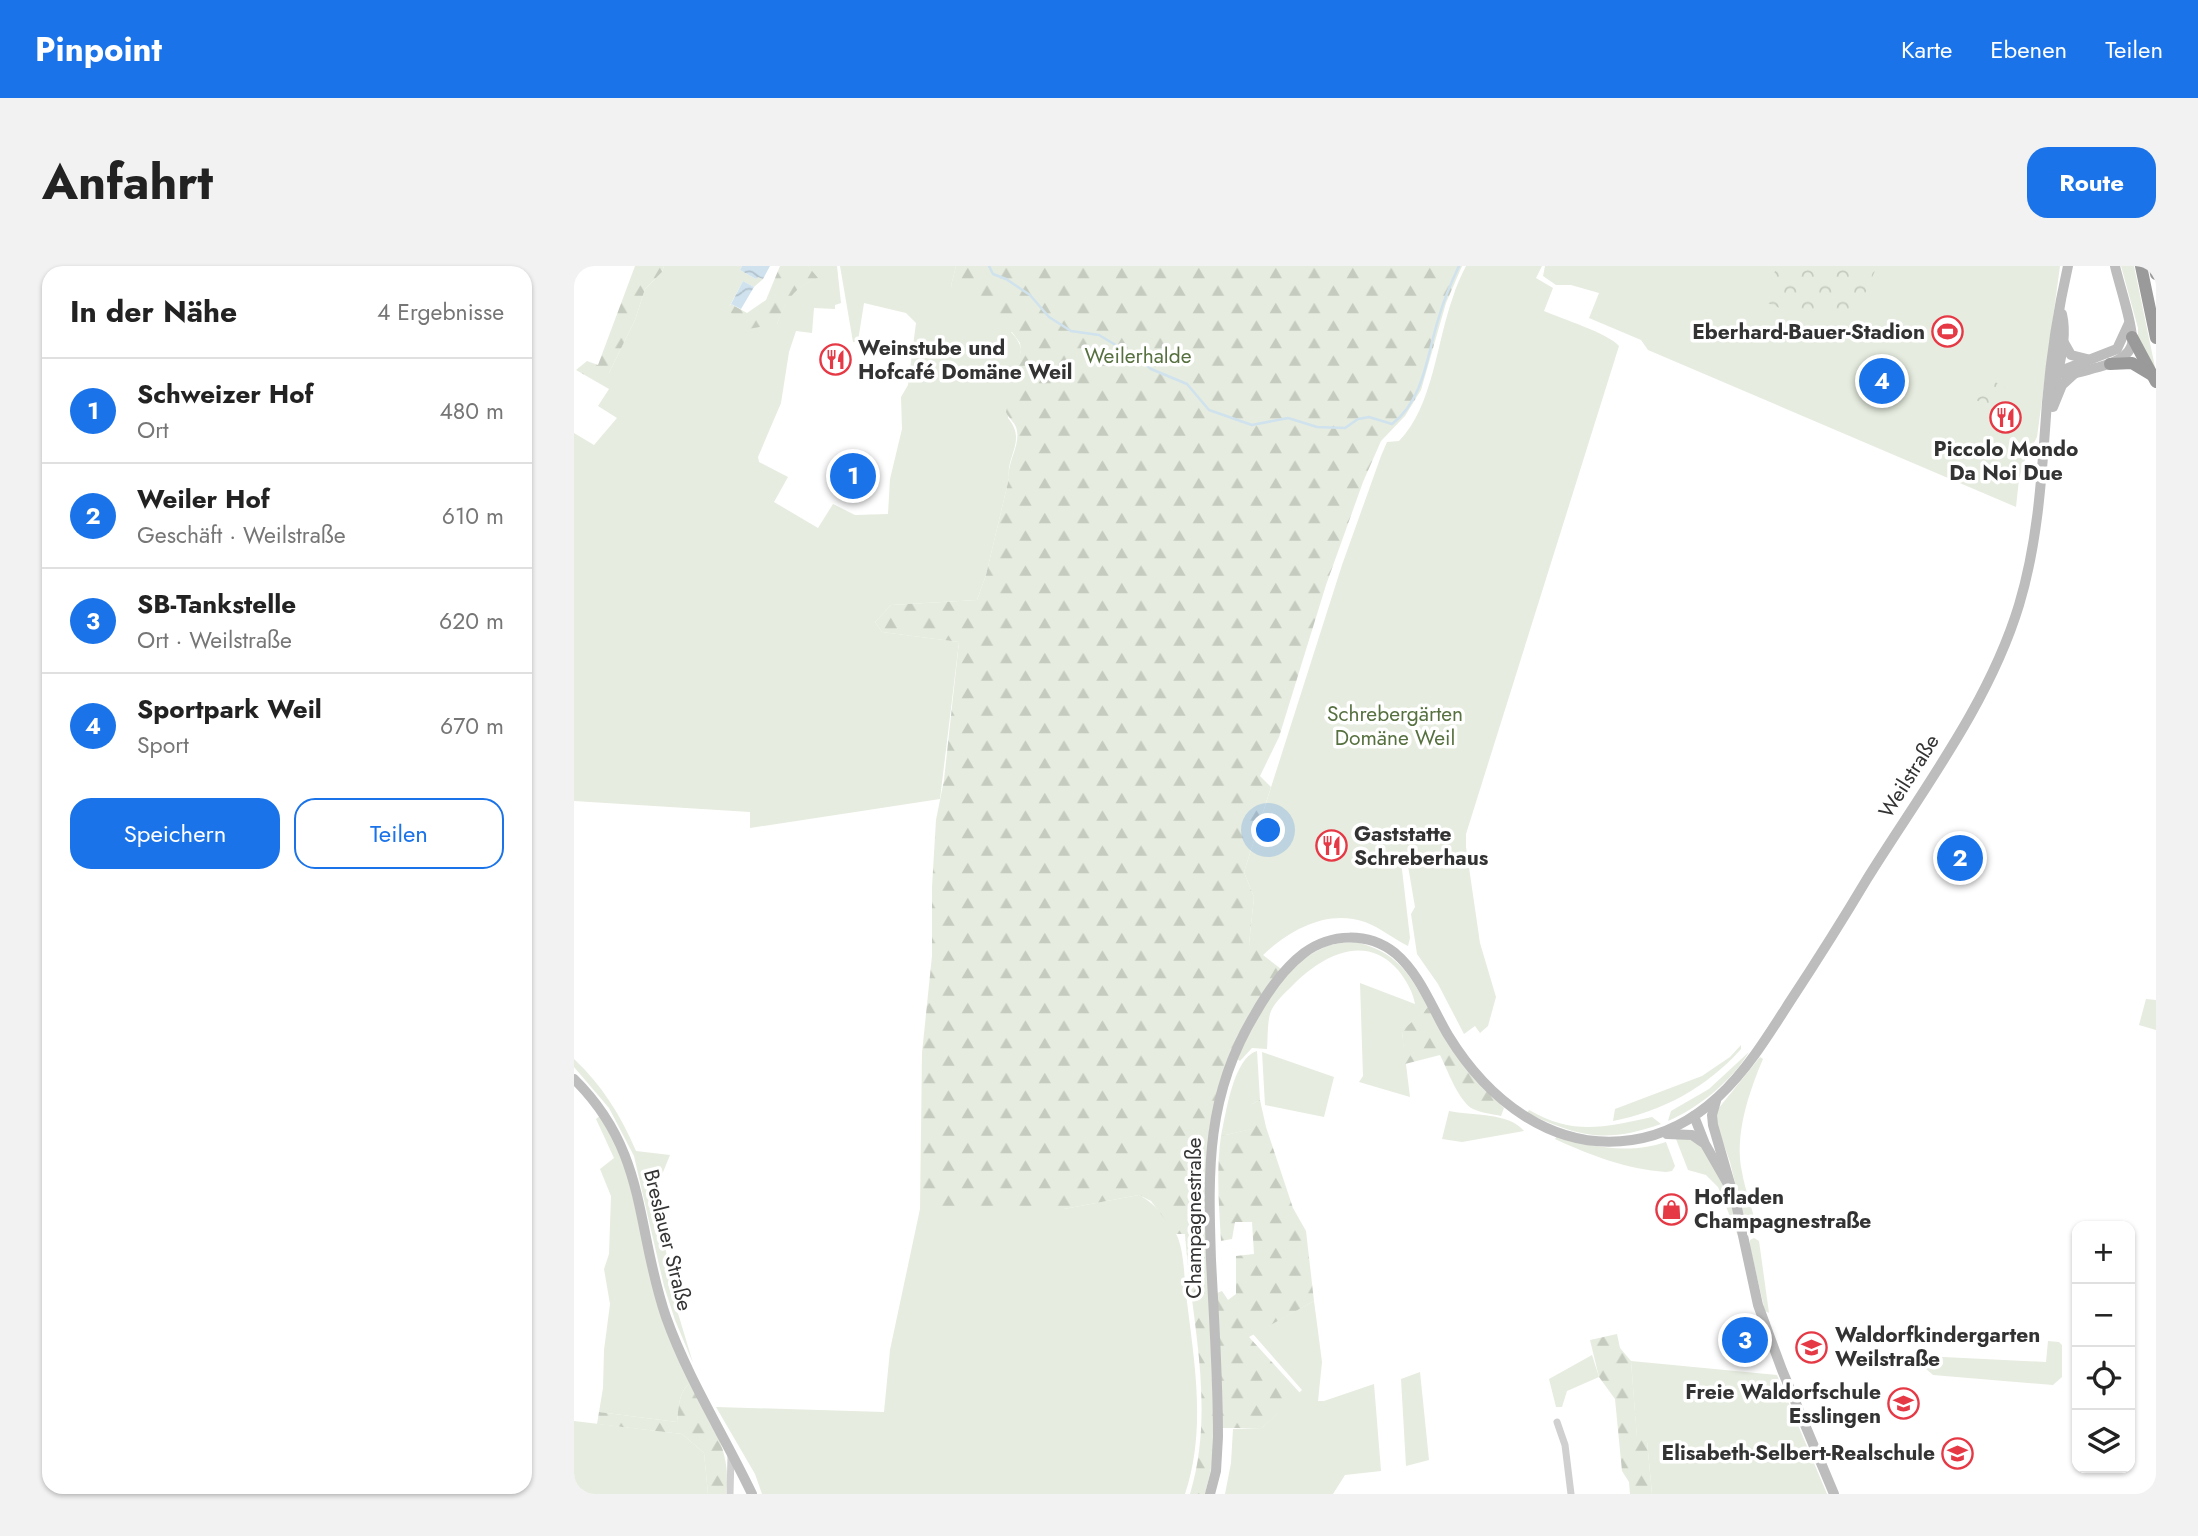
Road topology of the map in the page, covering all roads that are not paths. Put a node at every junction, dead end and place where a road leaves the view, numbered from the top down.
1 (2068, 266) edge
2 (2115, 266) edge
3 (2141, 266) edge
4 (2155, 266) edge
5 (2156, 274) edge
6 (2061, 309) junction
7 (2130, 322) junction
8 (2132, 337) junction
9 (2156, 338) edge
10 (2063, 341) junction
11 (2053, 354) junction
12 (2091, 359) junction
13 (2110, 364) junction
14 (2059, 370) junction
15 (2074, 374) junction
16 (2155, 379) edge
17 (2049, 387) junction
18 (2053, 407) junction
19 (2046, 438) junction
20 (574, 1079) edge
21 (1718, 1098) junction
22 (1694, 1116) junction
23 (1682, 1130) junction
24 (1716, 1137) junction
25 (1705, 1144) junction
26 (1731, 1188) junction
27 (1557, 1422) dead end
28 (729, 1445) junction
29 (730, 1494) edge
30 (752, 1494) edge
31 (1210, 1494) edge
32 (1571, 1494) edge
33 (1834, 1494) edge

1 - 6 main road, Weilstraße
2 - 7 main road
3 - 9 highway
4 - 5 highway
6 - 10 main road, Weilstraße
6 - 11 main road, Weilstraße
7 - 8 main road
7 - 12 main road
8 - 13 main road
8 - 16 highway
10 - 12 main road
10 - 14 main road, Weilstraße
11 - 14 main road
11 - 17 main road, Weilstraße
12 - 14 main road
13 - 15 main road
13 - 16 highway
14 - 15 main road
14 - 17 main road
14 - 18 main road, Weilstraße
15 - 18 main road
17 - 19 main road, Weilstraße
18 - 19 main road, Weilstraße
19 - 21 main road, Weilstraße
20 - 28 main road, Breslauer Straße
21 - 22 main road, Weilstraße
21 - 24 main road
22 - 23 main road, Champagnestraße
22 - 24 main road
22 - 25 main road
23 - 25 main road
23 - 31 main road, Champagnestraße
24 - 26 main road
25 - 26 main road
26 - 33 main road
27 - 32 street
28 - 29 street
28 - 30 main road, Breslauer Straße

